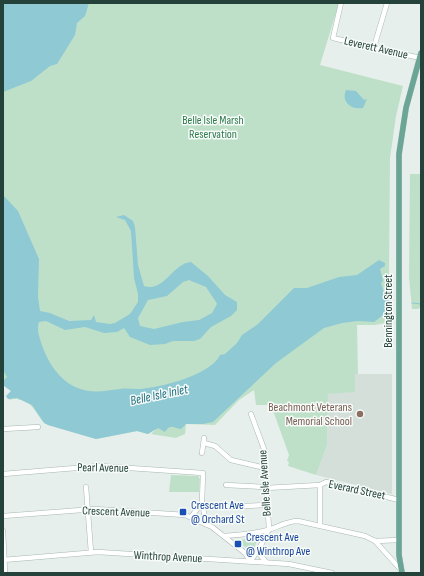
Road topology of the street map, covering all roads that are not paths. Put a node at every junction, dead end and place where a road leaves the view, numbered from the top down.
1 (341, 3) edge
2 (387, 3) edge
3 (374, 47) junction
4 (420, 55) edge
5 (251, 414) dead end
6 (38, 427) dead end
7 (3, 429) edge
8 (202, 452) dead end
9 (265, 468) junction
10 (3, 474) edge
11 (226, 485) dead end
12 (320, 485) junction
13 (86, 486) dead end
14 (266, 488) junction
15 (400, 500) junction
16 (202, 502) junction
17 (267, 505) junction
18 (225, 507) dead end
19 (88, 510) junction
20 (3, 516) edge
21 (191, 517) junction
22 (206, 524) junction
23 (320, 525) junction
24 (268, 530) junction
25 (3, 531) edge
26 (224, 536) junction
27 (375, 540) junction
28 (399, 540) junction
29 (260, 548) junction
30 (91, 552) junction
31 (4, 560) edge
32 (250, 562) junction
33 (266, 562) junction
34 (403, 572) edge
35 (5, 573) edge
36 (332, 573) edge

1 - 3 street, Leverett Avenue
2 - 3 street
3 - 4 street, Leverett Avenue
4 - 15 main road, Bennington Street
5 - 9 street, Belle Isle Avenue
6 - 7 street
8 - 9 street
9 - 14 street, Belle Isle Avenue
10 - 16 street, Pearl Avenue
11 - 14 street, Everard Street
12 - 14 street, Everard Street
12 - 15 street, Everard Street
12 - 23 street
13 - 19 street
14 - 17 street, Belle Isle Avenue
15 - 28 main road, Bennington Street
16 - 21 street
16 - 22 street
17 - 18 street
17 - 24 street, Belle Isle Avenue
19 - 20 street, Crescent Avenue
19 - 21 street, Crescent Avenue
19 - 30 street
21 - 22 street, Crescent Avenue
22 - 26 street, Crescent Avenue
23 - 24 street
23 - 27 street
24 - 26 street
24 - 29 street
25 - 31 street
26 - 32 street, Crescent Avenue
27 - 28 street
27 - 34 street
28 - 34 main road, Bennington Street
29 - 32 street
29 - 33 street
30 - 31 street, Winthrop Avenue
30 - 32 street, Winthrop Avenue
31 - 35 street
32 - 33 street, Winthrop Avenue
33 - 36 street, Winthrop Avenue

